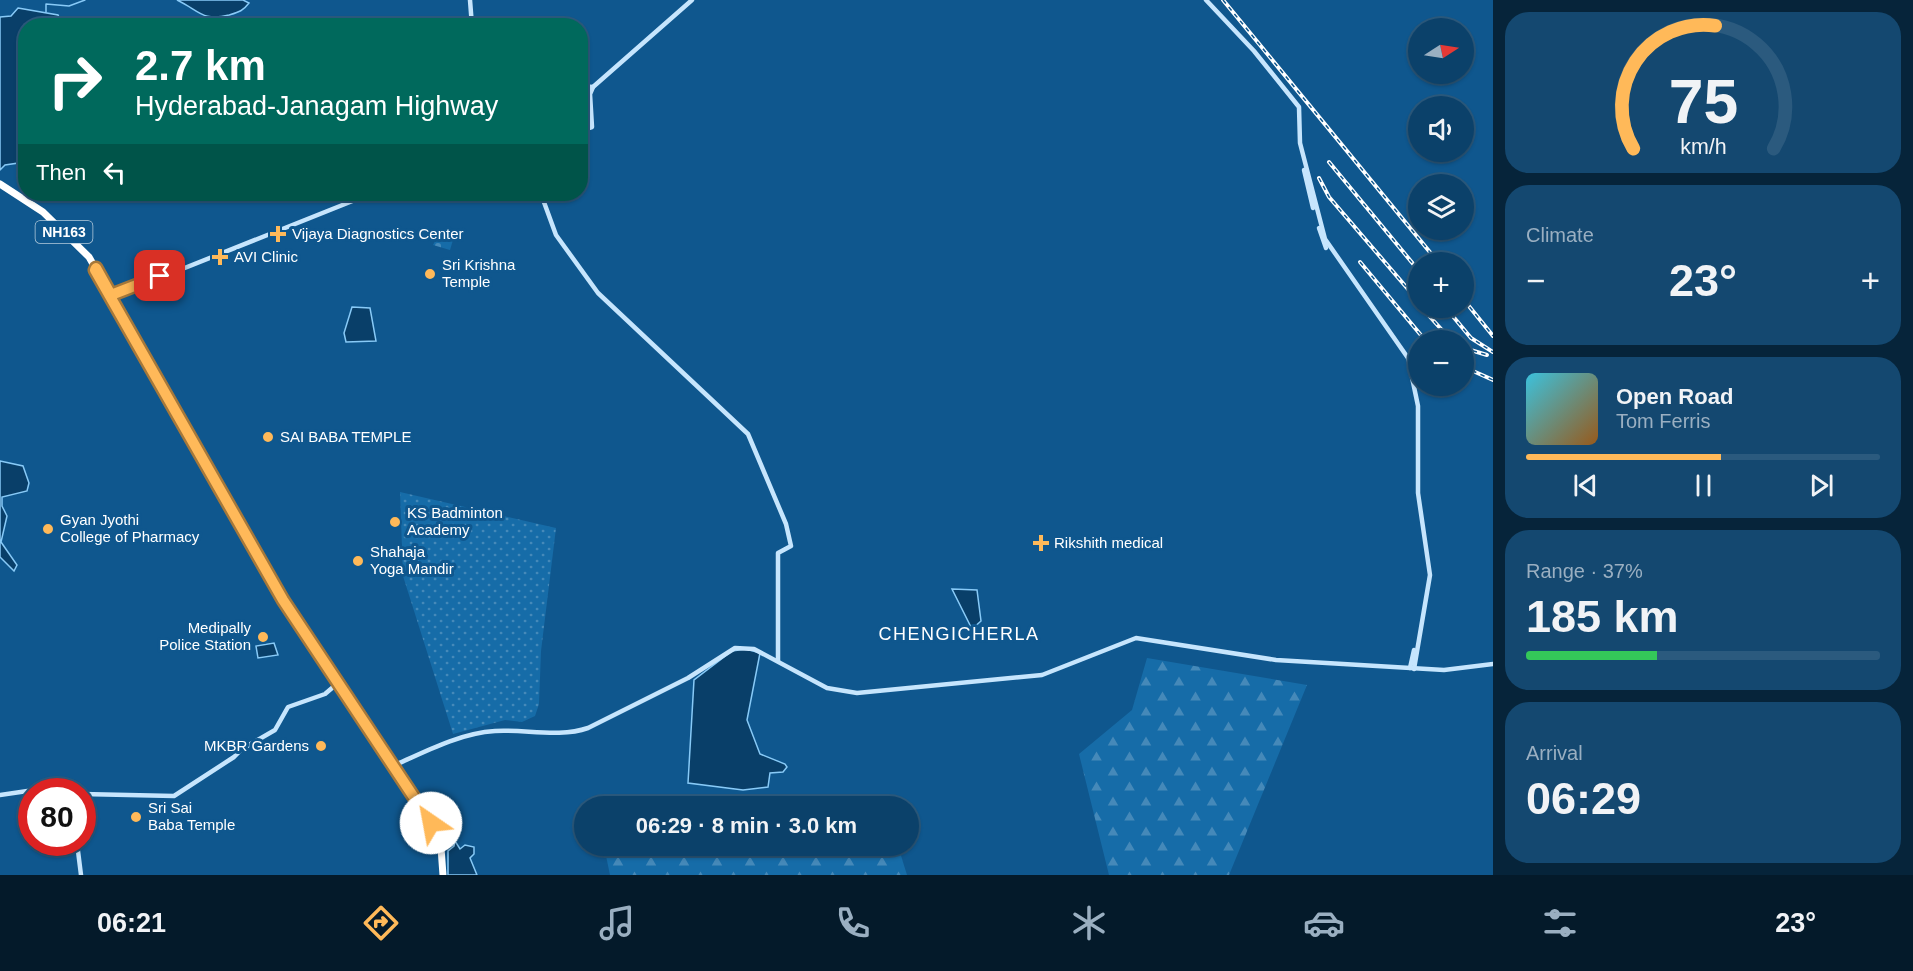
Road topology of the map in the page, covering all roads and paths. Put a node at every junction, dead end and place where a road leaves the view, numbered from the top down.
1 (470, 0) edge
2 (692, 0) edge
3 (1206, 0) edge
4 (471, 18) edge
5 (588, 88) edge
6 (592, 88) junction
7 (588, 128) edge
8 (0, 185) edge
9 (18, 196) edge
10 (25, 201) edge
11 (348, 201) edge
12 (352, 201) edge
13 (544, 201) edge
14 (202, 260) junction
15 (96, 269) junction
16 (112, 296) junction
17 (143, 355) junction
18 (299, 622) junction
19 (778, 661) junction
20 (1493, 664) edge
21 (1412, 669) junction
22 (339, 681) junction
23 (378, 742) junction
24 (394, 766) junction
25 (18, 792) edge
26 (96, 794) edge
27 (0, 795) edge
28 (79, 856) edge
29 (81, 875) edge
30 (442, 875) edge

1 - 4 street
2 - 6 street
3 - 21 street
5 - 6 street
6 - 7 street
8 - 9 highway, NH163
10 - 15 highway, NH163
11 - 14 street
12 - 14 street
13 - 19 street
14 - 16 street
15 - 16 highway, NH163
15 - 17 highway, NH163
16 - 17 highway, NH163
17 - 18 highway, NH163
18 - 22 highway, NH163
18 - 23 highway, NH163
19 - 21 street
19 - 24 street
20 - 21 street
22 - 23 highway, NH163
22 - 26 street
23 - 24 highway, NH163
24 - 30 highway, NH163
25 - 27 street
28 - 29 street

